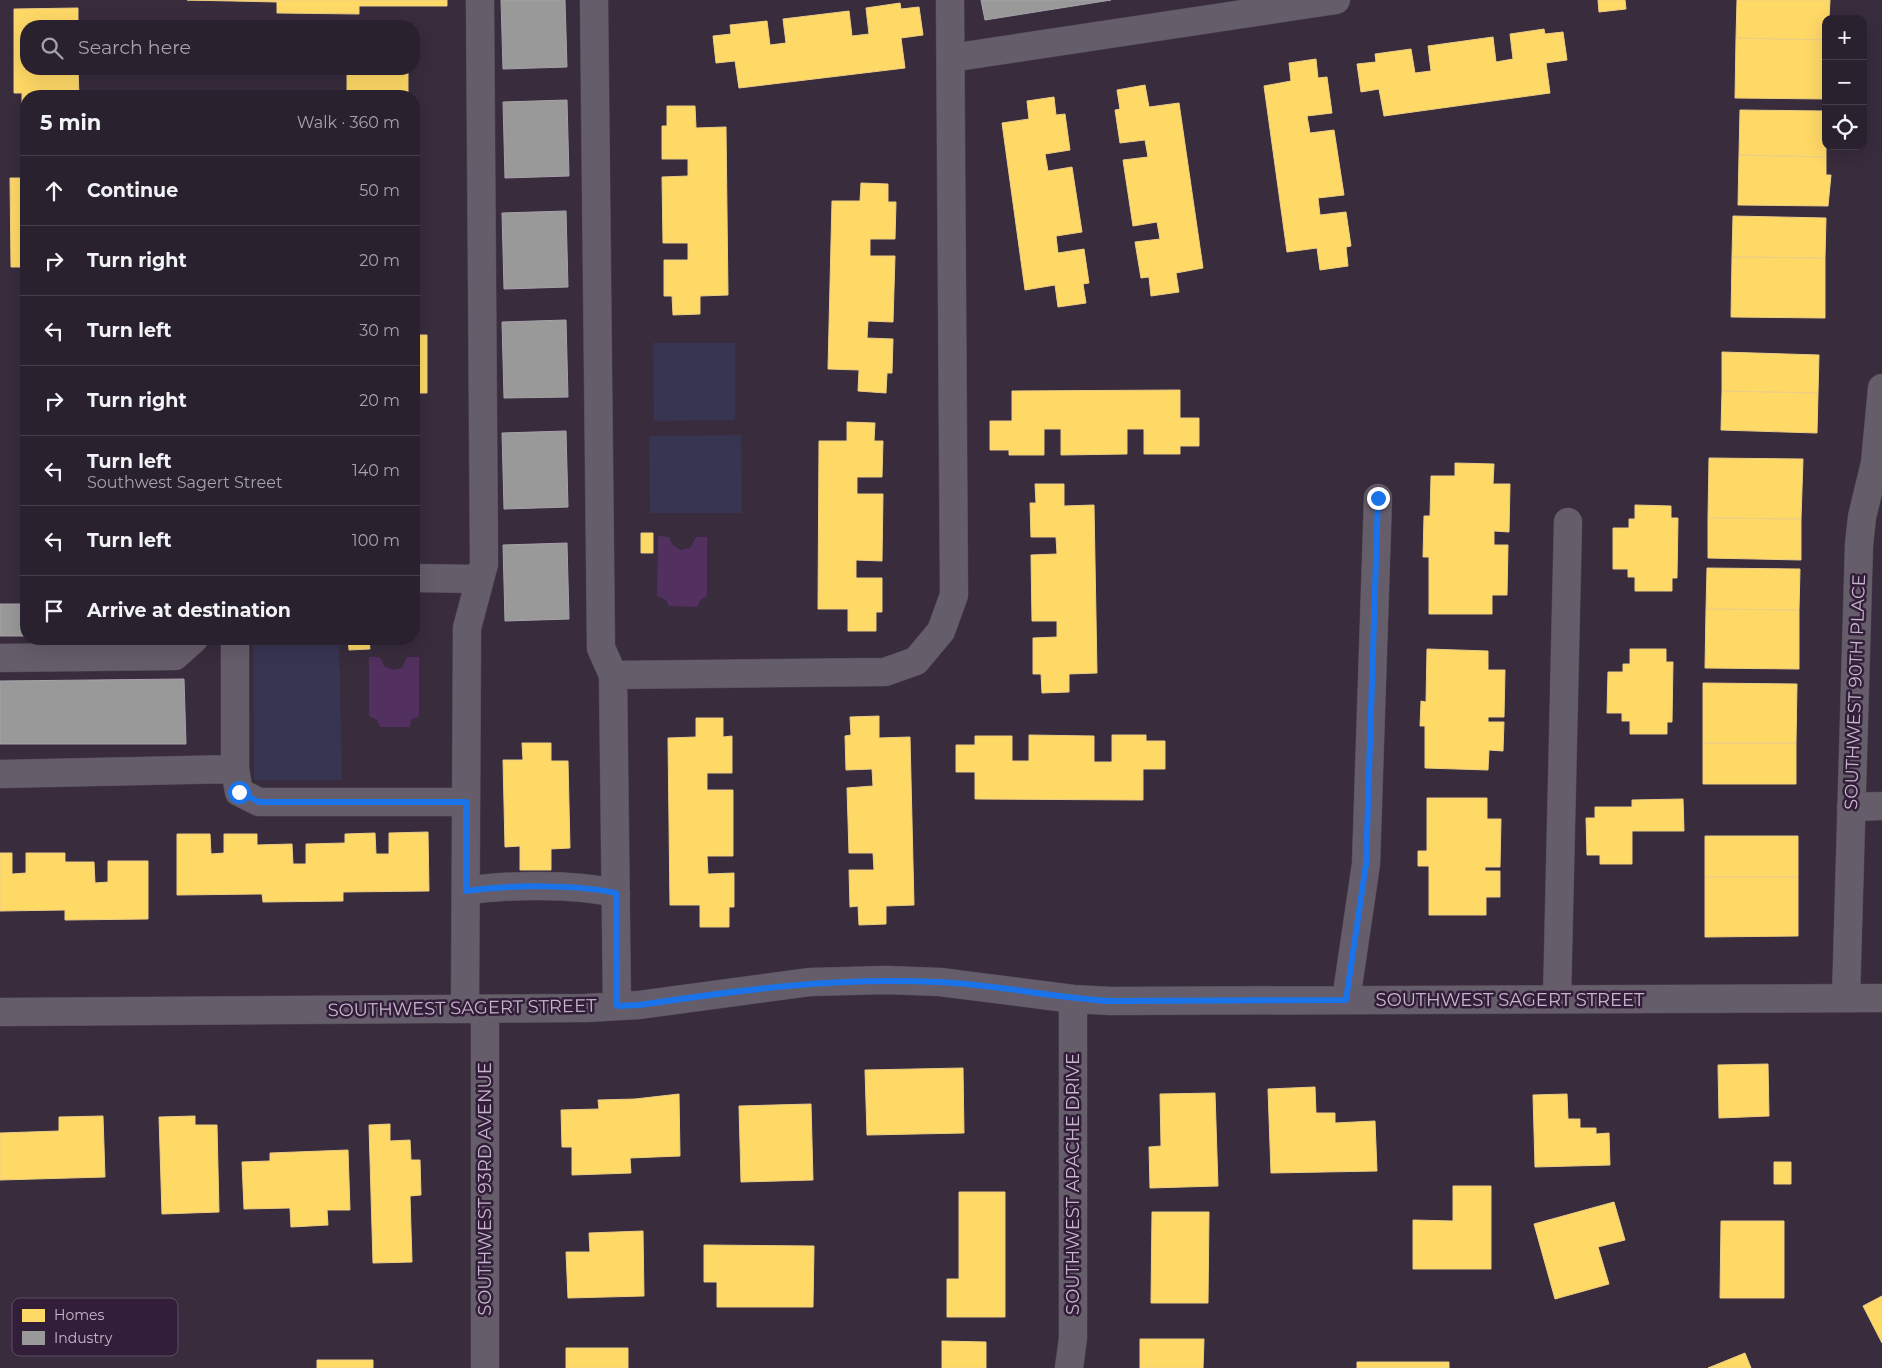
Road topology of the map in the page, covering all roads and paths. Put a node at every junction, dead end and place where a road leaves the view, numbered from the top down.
1 (480, 0) edge
2 (594, 0) edge
3 (950, 0) edge
4 (1336, 0) edge
5 (951, 58) junction
6 (1882, 388) edge
7 (1878, 463) edge
8 (1378, 498) dead end
9 (1568, 522) dead end
10 (420, 578) edge
11 (480, 579) junction
12 (188, 645) edge
13 (235, 645) edge
14 (0, 658) edge
15 (613, 675) junction
16 (235, 769) junction
17 (0, 774) edge
18 (466, 802) junction
19 (1882, 806) edge
20 (1851, 807) junction
21 (466, 891) junction
22 (616, 893) junction
23 (1846, 998) junction
24 (1882, 998) edge
25 (1073, 999) junction
26 (1556, 999) junction
27 (1346, 1000) junction
28 (617, 1006) junction
29 (475, 1009) junction
30 (0, 1012) edge
31 (485, 1368) edge
32 (1068, 1368) edge

1 - 11 street, SOUTHWEST 93RD AVENUE
2 - 15 street
3 - 5 street
4 - 5 street
5 - 15 street
6 - 7 street, SOUTHWEST 90TH PLACE
7 - 20 street, SOUTHWEST 90TH PLACE
8 - 27 street
9 - 26 street
10 - 11 street
11 - 18 street, SOUTHWEST 93RD AVENUE
12 - 14 street
13 - 16 street
15 - 22 street
16 - 17 street
16 - 18 street
18 - 21 street, SOUTHWEST 93RD AVENUE
19 - 20 street
20 - 23 street, SOUTHWEST 90TH PLACE
21 - 22 street
21 - 29 street, SOUTHWEST 93RD AVENUE
22 - 28 street
23 - 24 street, SOUTHWEST SAGERT STREET
23 - 26 street, SOUTHWEST SAGERT STREET
25 - 27 street, SOUTHWEST SAGERT STREET
25 - 28 street, SOUTHWEST SAGERT STREET
25 - 32 street, SOUTHWEST APACHE DRIVE
26 - 27 street, SOUTHWEST SAGERT STREET
28 - 29 street, SOUTHWEST SAGERT STREET
29 - 30 street, SOUTHWEST SAGERT STREET
29 - 31 street, SOUTHWEST 93RD AVENUE

